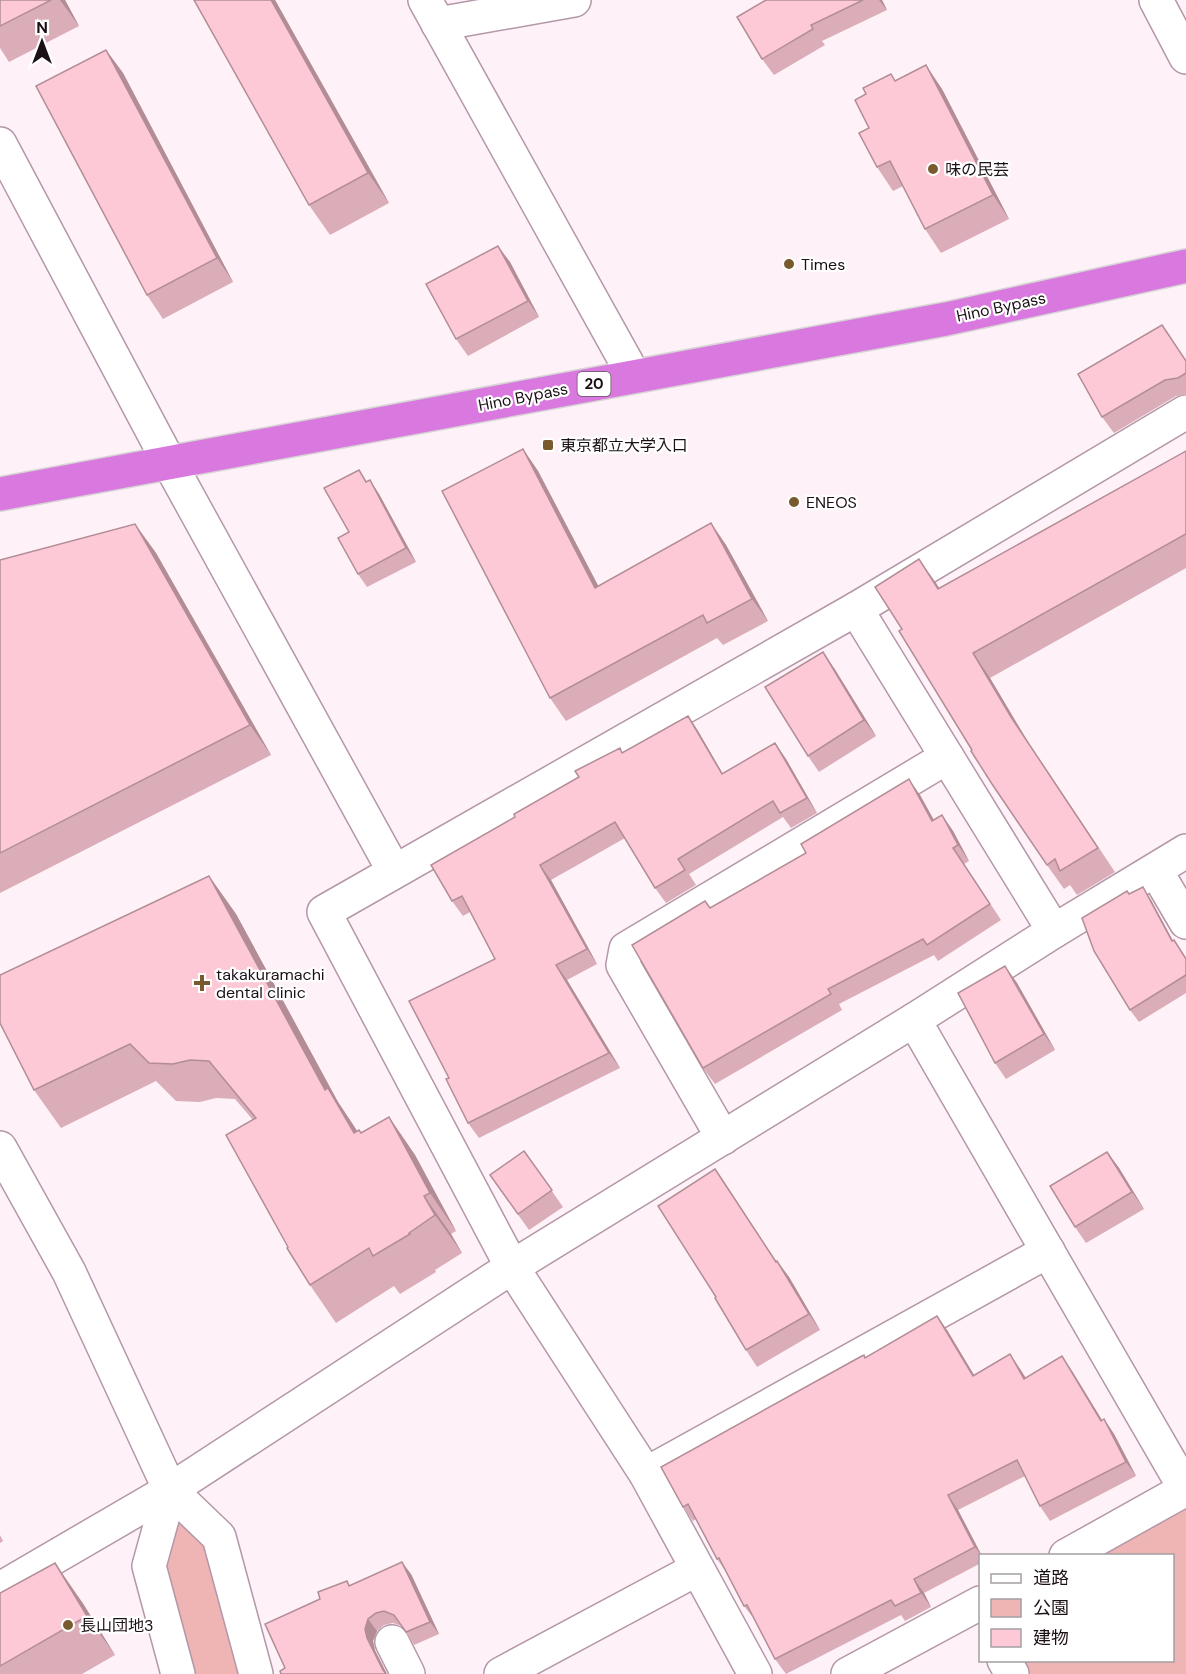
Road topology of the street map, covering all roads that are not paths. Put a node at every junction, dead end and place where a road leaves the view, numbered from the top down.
1 (574, 0) edge
2 (1156, 0) edge
3 (431, 12) edge
4 (1186, 57) edge
5 (0, 144) edge
6 (1186, 266) edge
7 (634, 376) junction
8 (1186, 412) edge
9 (170, 464) junction
10 (0, 494) edge
11 (856, 609) junction
12 (947, 757) junction
13 (1186, 851) edge
14 (394, 871) junction
15 (1156, 871) junction
16 (1186, 922) edge
17 (1054, 931) junction
18 (914, 1020) junction
19 (723, 1138) junction
20 (0, 1148) edge
21 (1048, 1251) junction
22 (512, 1267) junction
23 (646, 1474) junction
24 (1186, 1489) edge
25 (170, 1490) junction
26 (1070, 1554) edge
27 (697, 1569) junction
28 (0, 1589) edge
29 (978, 1612) edge
30 (392, 1642) dead end
31 (178, 1674) edge
32 (256, 1674) edge
33 (408, 1674) edge
34 (501, 1674) edge
35 (755, 1674) edge
36 (848, 1674) edge

1 - 3 street
2 - 4 street
3 - 7 street
5 - 9 street
6 - 7 highway, Hino Bypass / 20
7 - 9 highway, Hino Bypass / 20
8 - 11 street
9 - 10 highway, Hino Bypass / 20
9 - 14 street
11 - 12 street
11 - 14 street
12 - 17 street
12 - 19 street
13 - 15 street
14 - 22 street
15 - 16 street
15 - 17 street
17 - 18 street
18 - 19 street
18 - 21 street
19 - 22 street
20 - 25 street
21 - 23 street
21 - 24 street
22 - 23 street
22 - 25 street
23 - 27 street
24 - 26 street
25 - 28 street
25 - 31 street
25 - 32 street
27 - 34 street
27 - 35 street
29 - 36 street
30 - 33 street

